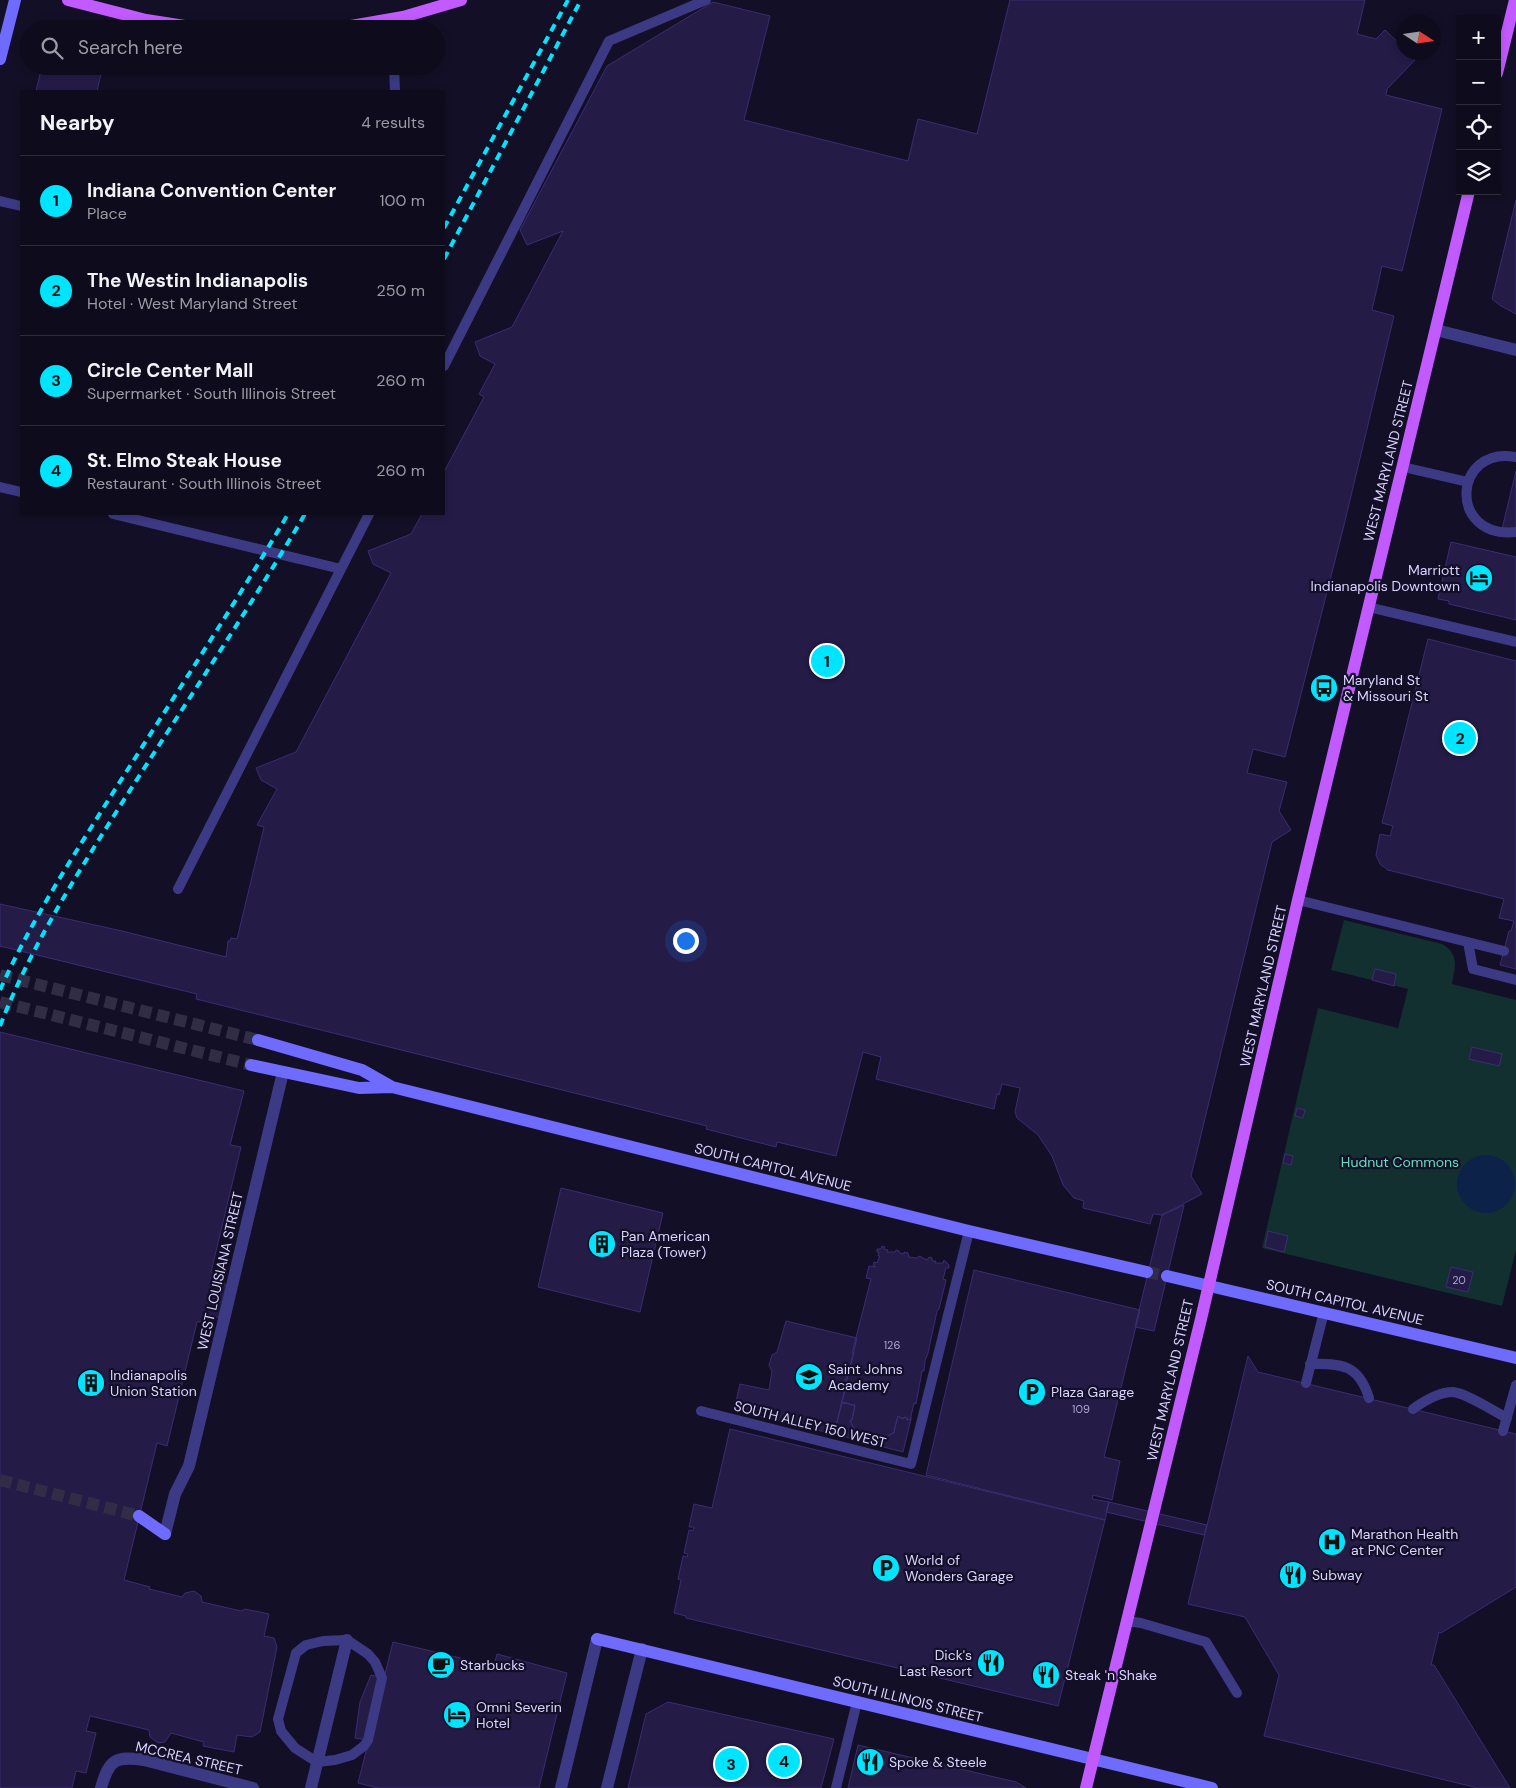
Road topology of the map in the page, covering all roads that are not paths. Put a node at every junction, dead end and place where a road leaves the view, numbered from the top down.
1 (15, 0) edge
2 (68, 0) edge
3 (461, 0) edge
4 (706, 0) edge
5 (1514, 0) edge
6 (146, 20) edge
7 (404, 20) edge
8 (0, 59) edge
9 (1500, 60) edge
10 (394, 75) edge
11 (395, 90) edge
12 (1468, 195) edge
13 (0, 201) edge
14 (20, 206) edge
15 (1436, 330) junction
16 (1516, 350) edge
17 (445, 364) edge
18 (1516, 457) edge
19 (1402, 468) junction
20 (1468, 482) junction
21 (0, 487) edge
22 (20, 492) edge
23 (117, 515) edge
24 (368, 515) edge
25 (1516, 532) edge
26 (341, 569) junction
27 (1368, 608) junction
28 (1516, 642) edge
29 (178, 889) dead end
30 (1298, 900) junction
31 (1468, 942) junction
32 (1504, 951) dead end
33 (1516, 980) edge
34 (258, 1040) tunnel mouth
35 (251, 1065) tunnel mouth
36 (283, 1072) junction
37 (392, 1087) junction
38 (969, 1231) junction
39 (1147, 1272) tunnel mouth
40 (1167, 1276) tunnel mouth
41 (1208, 1286) junction
42 (1324, 1312) junction
43 (1516, 1358) edge
44 (1310, 1364) junction
45 (1306, 1383) dead end
46 (1516, 1385) edge
47 (1369, 1398) dead end
48 (1413, 1409) dead end
49 (701, 1411) dead end
50 (1507, 1418) junction
51 (1503, 1431) dead end
52 (139, 1516) tunnel mouth
53 (165, 1534) joint
54 (1127, 1621) junction
55 (598, 1639) joint
56 (346, 1640) junction
57 (642, 1649) junction
58 (1238, 1693) dead end
59 (857, 1702) junction
60 (1093, 1759) junction
61 (317, 1762) junction
62 (101, 1788) edge
63 (253, 1788) edge
64 (310, 1788) edge
65 (561, 1788) edge
66 (607, 1788) edge
67 (836, 1788) edge
68 (1086, 1788) edge
69 (1212, 1788) edge

1 - 8 main road
2 - 6 main road
3 - 7 main road
4 - 17 lane
5 - 9 main road
10 - 11 lane
12 - 15 main road, WEST MARYLAND STREET
13 - 14 lane
15 - 16 street
15 - 19 main road, WEST MARYLAND STREET
18 - 20 lane
19 - 20 lane
19 - 27 main road, WEST MARYLAND STREET
20 - 25 lane
21 - 22 lane
23 - 26 lane
24 - 26 lane
26 - 29 lane
27 - 28 lane
27 - 30 main road, WEST MARYLAND STREET
30 - 31 lane
30 - 41 main road, WEST MARYLAND STREET
31 - 32 lane
31 - 33 lane
34 - 37 main road, SOUTH CAPITOL AVENUE
35 - 36 main road, SOUTH CAPITOL AVENUE
36 - 37 main road, SOUTH CAPITOL AVENUE
36 - 53 street, WEST LOUISIANA STREET
37 - 38 main road, SOUTH CAPITOL AVENUE
38 - 39 main road, SOUTH CAPITOL AVENUE
38 - 49 lane, SOUTH ALLEY 150 WEST
40 - 41 main road, SOUTH CAPITOL AVENUE
41 - 42 main road, SOUTH CAPITOL AVENUE
41 - 54 main road, WEST MARYLAND STREET
42 - 43 main road, SOUTH CAPITOL AVENUE
42 - 44 lane
44 - 45 lane
44 - 47 lane
46 - 50 lane
48 - 50 lane
50 - 51 lane
52 - 53 main road
54 - 58 lane
54 - 60 main road, WEST MARYLAND STREET
55 - 57 main road, SOUTH ILLINOIS STREET
55 - 65 street
56 - 61 street
56 - 61 lane
56 - 61 lane
57 - 59 main road, SOUTH ILLINOIS STREET
57 - 66 street
59 - 60 main road, SOUTH ILLINOIS STREET
59 - 67 lane
60 - 68 main road, WEST MARYLAND STREET
60 - 69 main road, SOUTH ILLINOIS STREET
61 - 64 street
62 - 63 street, MCCREA STREET

